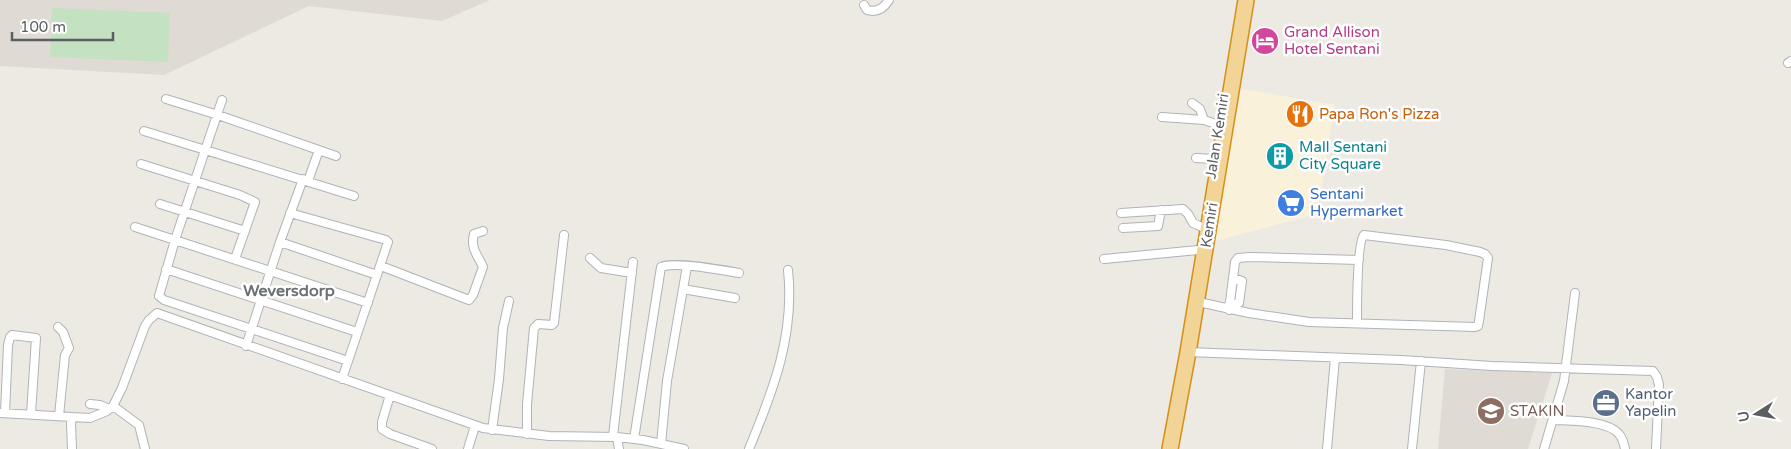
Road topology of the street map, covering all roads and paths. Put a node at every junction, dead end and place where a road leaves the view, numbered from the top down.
1 (889, 0) edge
2 (1240, 0) edge
3 (1246, 0) edge
4 (864, 5) dead end
5 (166, 99) dead end
6 (222, 100) dead end
7 (1192, 103) dead end
8 (218, 115) junction
9 (1162, 117) dead end
10 (1204, 120) junction
11 (1219, 126) junction
12 (144, 130) dead end
13 (319, 150) junction
14 (206, 151) junction
15 (336, 156) dead end
16 (1196, 158) dead end
17 (1214, 159) junction
18 (141, 164) dead end
19 (306, 180) junction
20 (194, 182) junction
21 (354, 196) dead end
22 (160, 204) dead end
23 (1161, 210) junction
24 (184, 212) junction
25 (290, 212) junction
26 (1121, 213) dead end
27 (135, 226) dead end
28 (1202, 227) junction
29 (1123, 228) dead end
30 (245, 231) junction
31 (483, 231) dead end
32 (564, 235) dead end
33 (175, 240) junction
34 (280, 242) junction
35 (1198, 250) junction
36 (590, 258) dead end
37 (1104, 259) dead end
38 (235, 260) junction
39 (1359, 260) junction
40 (633, 262) dead end
41 (381, 266) junction
42 (687, 266) junction
43 (166, 269) junction
44 (788, 270) dead end
45 (271, 271) junction
46 (739, 272) dead end
47 (632, 273) junction
48 (377, 275) junction
49 (683, 289) junction
50 (1576, 293) dead end
51 (735, 298) dead end
52 (260, 300) junction
53 (509, 301) dead end
54 (1193, 301) junction
55 (368, 303) junction
56 (1229, 307) junction
57 (1357, 323) junction
58 (58, 327) dead end
59 (251, 329) junction
60 (357, 332) junction
61 (246, 346) junction
62 (1188, 352) junction
63 (1335, 358) junction
64 (348, 361) junction
65 (1421, 361) junction
66 (1566, 368) junction
67 (342, 379) junction
68 (390, 395) junction
69 (90, 404) dead end
70 (111, 408) junction
71 (2, 413) edge
72 (31, 414) junction
73 (59, 416) junction
74 (72, 417) junction
75 (1554, 420) junction
76 (475, 426) junction
77 (492, 430) junction
78 (526, 434) junction
79 (615, 437) junction
80 (634, 439) junction
81 (661, 444) junction
82 (408, 445) edge
83 (72, 449) edge
84 (145, 449) edge
85 (432, 449) edge
86 (468, 449) edge
87 (619, 449) edge
88 (684, 449) edge
89 (749, 449) edge
90 (1164, 449) edge
91 (1170, 449) edge
92 (1327, 449) edge
93 (1412, 449) edge
94 (1544, 449) edge
95 (1625, 449) edge
96 (1656, 449) edge

1 - 4 street
2 - 11 highway, Jalan Kemiri
3 - 54 highway, Kemiri
5 - 8 street
6 - 8 street
7 - 10 street
8 - 13 street
8 - 14 street
9 - 10 street
10 - 11 street
11 - 17 highway, Jalan Kemiri
12 - 14 street
13 - 15 street
13 - 19 street
14 - 19 street
14 - 20 street
16 - 17 street
17 - 28 highway, Jalan Kemiri
18 - 20 street
19 - 21 street
19 - 25 street
20 - 24 street
20 - 30 street
22 - 24 street
23 - 26 street
23 - 28 street
23 - 29 street
24 - 30 street
24 - 33 street
25 - 34 street
25 - 41 street
27 - 33 street
28 - 35 highway, Jalan Kemiri
30 - 38 street
31 - 41 street
32 - 78 street
33 - 38 street
33 - 43 street
34 - 45 street
34 - 48 street
35 - 37 street
35 - 54 highway, Jalan Kemiri
36 - 47 street
38 - 45 street
39 - 56 street
39 - 57 street
39 - 57 street
40 - 47 street
41 - 48 street
42 - 46 street
42 - 49 street
42 - 80 street
43 - 52 street
43 - 59 street
44 - 89 street
45 - 52 street
45 - 55 street
47 - 79 street
48 - 55 street
49 - 51 street
49 - 81 street
50 - 66 street
52 - 59 street
52 - 60 street
53 - 77 street
54 - 56 street
54 - 62 highway, Kemiri
54 - 90 highway, Jalan Kemiri
55 - 60 street
56 - 57 street
58 - 73 street
59 - 61 street
59 - 64 street
60 - 64 street
61 - 67 street
61 - 70 street
62 - 63 street
62 - 91 highway, Kemiri
63 - 65 street
63 - 92 street
64 - 67 street
65 - 66 street
65 - 93 street
66 - 75 street
66 - 96 street
67 - 68 street
68 - 76 street
68 - 82 street
69 - 70 street
70 - 74 street
70 - 84 street
71 - 72 street
71 - 72 street
72 - 73 street
73 - 74 street
74 - 83 street
75 - 94 street
75 - 95 street
76 - 77 street
76 - 86 street
77 - 78 street
78 - 79 street
79 - 80 street
79 - 87 street
80 - 81 street
81 - 88 street
82 - 85 street

